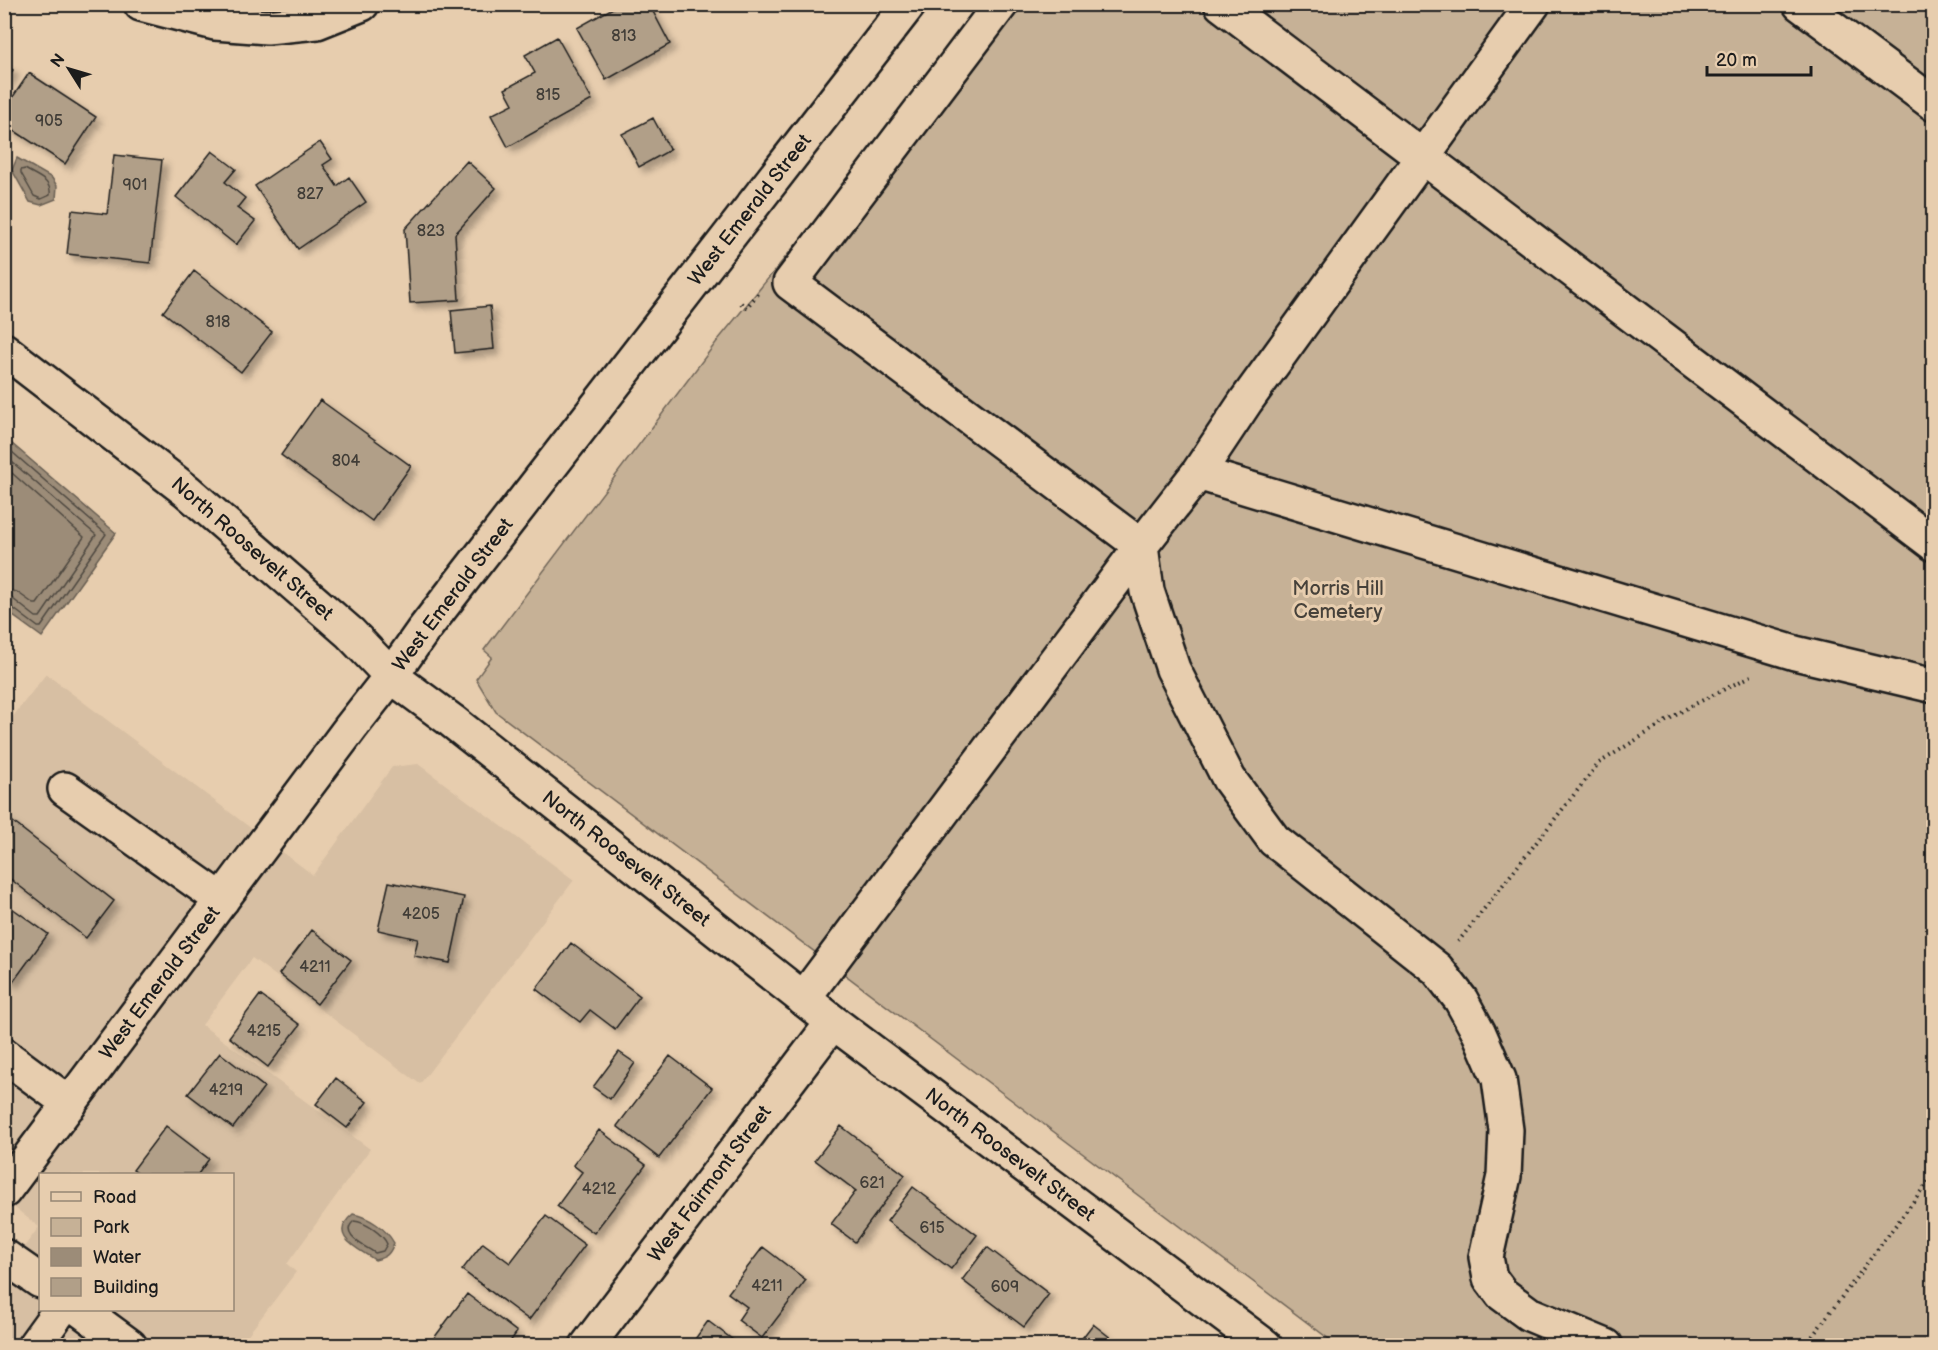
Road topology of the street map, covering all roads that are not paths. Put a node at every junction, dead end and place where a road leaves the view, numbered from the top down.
1 (141, 4) edge
2 (362, 4) edge
3 (909, 4) edge
4 (1001, 4) edge
5 (1221, 4) edge
6 (1533, 4) edge
7 (1800, 4) edge
8 (1934, 104) edge
9 (1422, 156) junction
10 (4, 350) edge
11 (1198, 472) junction
12 (1934, 544) edge
13 (1141, 546) junction
14 (392, 676) junction
15 (1934, 686) edge
16 (65, 789) dead end
17 (222, 900) junction
18 (803, 999) junction
19 (833, 1022) junction
20 (4, 1055) edge
21 (70, 1104) junction
22 (4, 1191) edge
23 (4, 1256) edge
24 (39, 1280) edge
25 (59, 1311) edge
26 (82, 1311) edge
27 (1230, 1335) edge
28 (34, 1346) edge
29 (130, 1346) edge
30 (587, 1346) edge
31 (1265, 1346) edge
32 (1606, 1346) edge

1 - 2 street
3 - 14 street, West Emerald Street
4 - 13 street
5 - 9 street
6 - 9 street
7 - 8 street
9 - 11 street
9 - 12 street
10 - 14 street, North Roosevelt Street
11 - 13 street
11 - 15 street
13 - 18 street
13 - 32 street
14 - 17 street, West Emerald Street
14 - 18 street, North Roosevelt Street
16 - 17 street
17 - 21 street, West Emerald Street
18 - 19 street, North Roosevelt Street
19 - 27 street, North Roosevelt Street
19 - 30 street, West Fairmont Street
20 - 21 street
21 - 22 street, West Emerald Street
23 - 24 street
25 - 28 street
26 - 29 street
27 - 31 street, North Roosevelt Street

